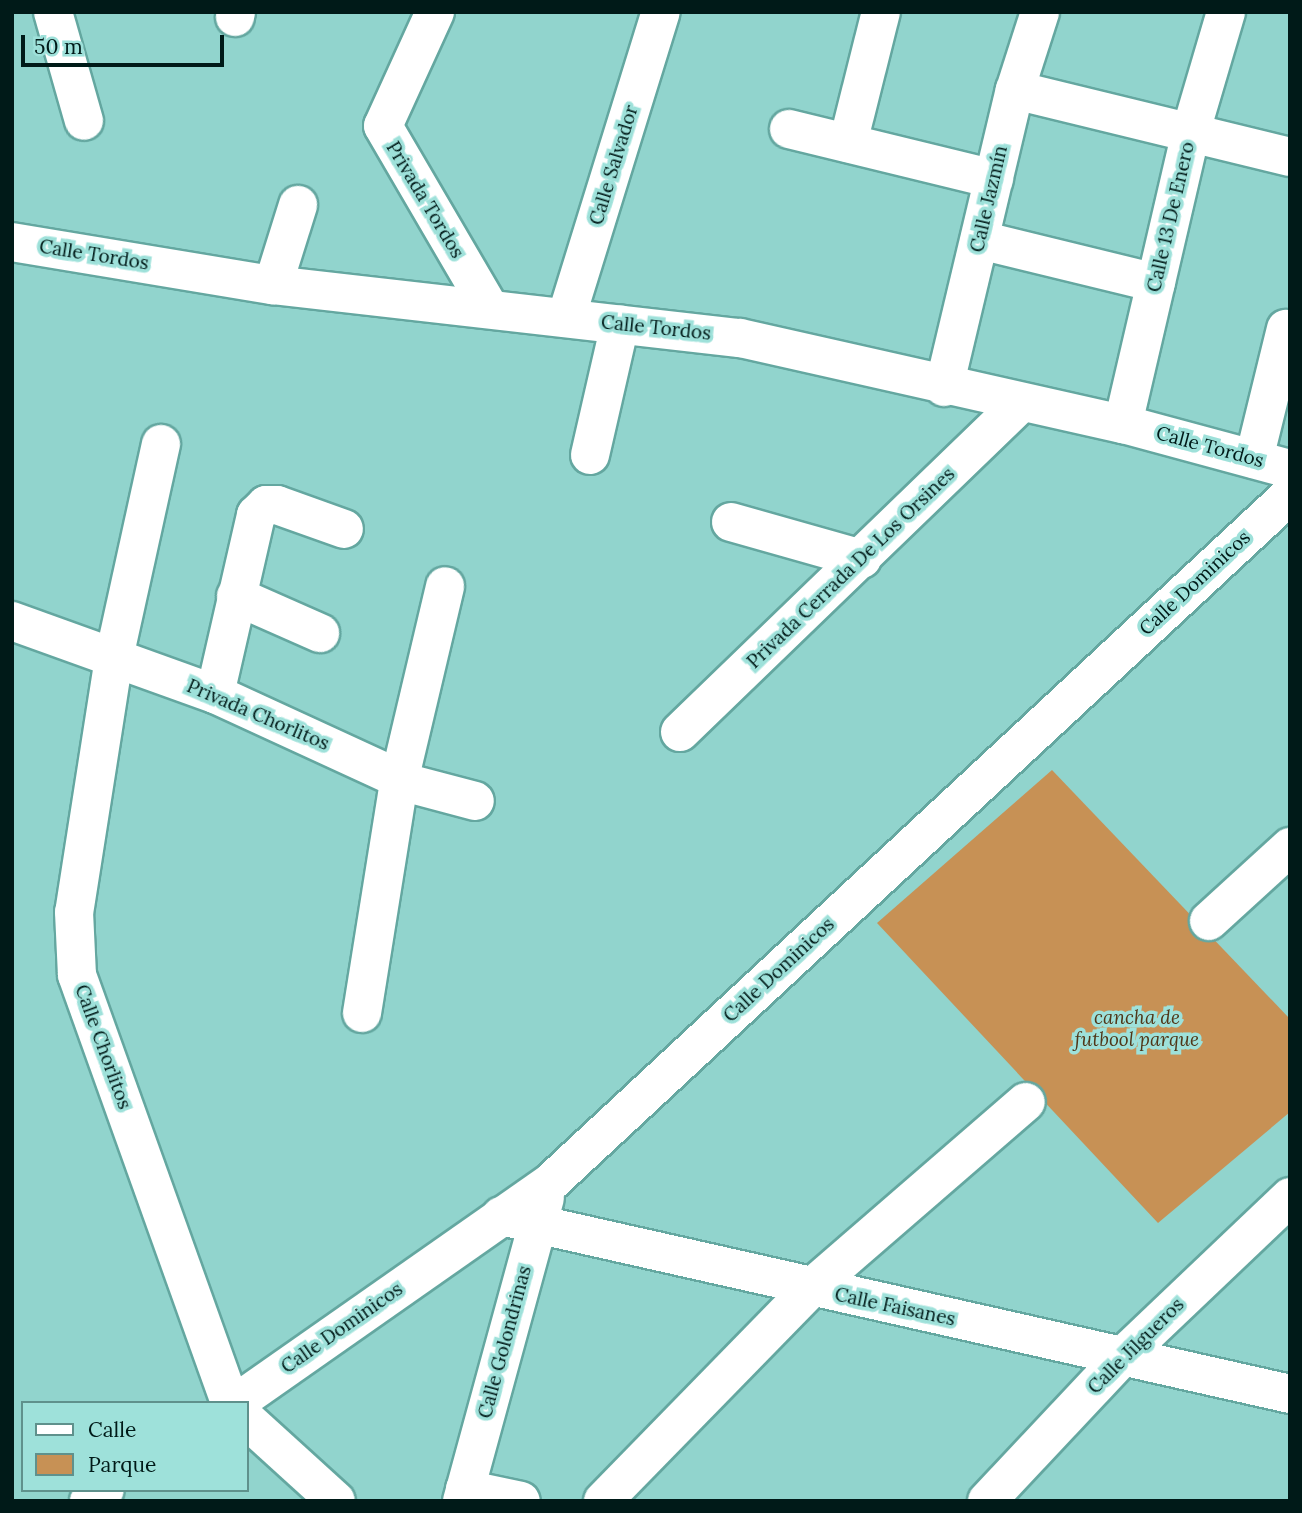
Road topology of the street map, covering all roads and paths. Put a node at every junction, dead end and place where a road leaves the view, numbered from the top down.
1 (53, 12) edge
2 (435, 12) edge
3 (661, 12) edge
4 (881, 12) edge
5 (1040, 12) edge
6 (1226, 12) edge
7 (1016, 90) junction
8 (85, 121) dead end
9 (789, 129) dead end
10 (1191, 131) junction
11 (848, 143) junction
12 (1290, 157) edge
13 (994, 179) junction
14 (298, 205) dead end
15 (980, 240) junction
16 (12, 242) edge
17 (1156, 283) junction
18 (273, 285) junction
19 (490, 309) junction
20 (566, 318) junction
21 (620, 324) junction
22 (1286, 329) dead end
23 (944, 387) junction
24 (1021, 403) junction
25 (1123, 424) junction
26 (161, 444) dead end
27 (590, 455) dead end
28 (1272, 464) edge
29 (1290, 495) edge
30 (731, 522) dead end
31 (344, 529) dead end
32 (862, 559) junction
33 (445, 586) dead end
34 (236, 596) junction
35 (12, 621) edge
36 (320, 633) dead end
37 (114, 658) junction
38 (215, 694) junction
39 (680, 732) dead end
40 (400, 776) junction
41 (475, 801) dead end
42 (1290, 847) edge
43 (1209, 921) dead end
44 (362, 1013) dead end
45 (1026, 1102) dead end
46 (1290, 1197) edge
47 (519, 1220) junction
48 (811, 1288) junction
49 (1122, 1357) junction
50 (1290, 1394) edge
51 (229, 1401) edge
52 (239, 1401) edge
53 (248, 1421) edge
54 (463, 1495) edge
55 (336, 1501) edge
56 (521, 1501) edge
57 (603, 1501) edge
58 (987, 1501) edge

1 - 8 street
2 - 19 street, Privada Tordos
3 - 20 street, Calle Salvador
4 - 11 street
5 - 7 street, Calle Jazmín
6 - 10 street, Calle 13 De Enero
7 - 10 street
7 - 13 street, Calle Jazmín
9 - 11 street
10 - 12 street
10 - 17 street, Calle 13 De Enero
11 - 13 street
13 - 15 street, Calle Jazmín
14 - 18 street
15 - 17 street
15 - 23 street, Calle Jazmín
16 - 18 street, Calle Tordos
17 - 25 street, Calle 13 De Enero
18 - 19 street, Calle Tordos
19 - 20 street, Calle Tordos
20 - 21 street, Calle Tordos
21 - 23 street, Calle Tordos
21 - 27 street
22 - 28 street
23 - 24 street, Calle Tordos
24 - 25 street, Calle Tordos
24 - 32 street, Privada Cerrada De Los Orsines
25 - 28 street, Calle Tordos
26 - 37 street, Calle Chorlitos
29 - 47 street, Calle Dominicos
30 - 32 street
31 - 34 street
32 - 39 street, Privada Cerrada De Los Orsines
33 - 40 street
34 - 36 street
34 - 38 street
35 - 37 street
37 - 38 street, Privada Chorlitos
37 - 51 street, Calle Chorlitos
38 - 40 street, Privada Chorlitos
40 - 41 street, Privada Chorlitos
40 - 44 street
42 - 43 street
45 - 48 street
46 - 49 street, Calle Jilgueros
47 - 48 street, Calle Faisanes
47 - 52 street, Calle Dominicos
47 - 54 street, Calle Golondrinas
48 - 49 street, Calle Faisanes
48 - 57 street
49 - 50 street, Calle Faisanes
49 - 58 street, Calle Jilgueros
53 - 55 street
54 - 56 street

